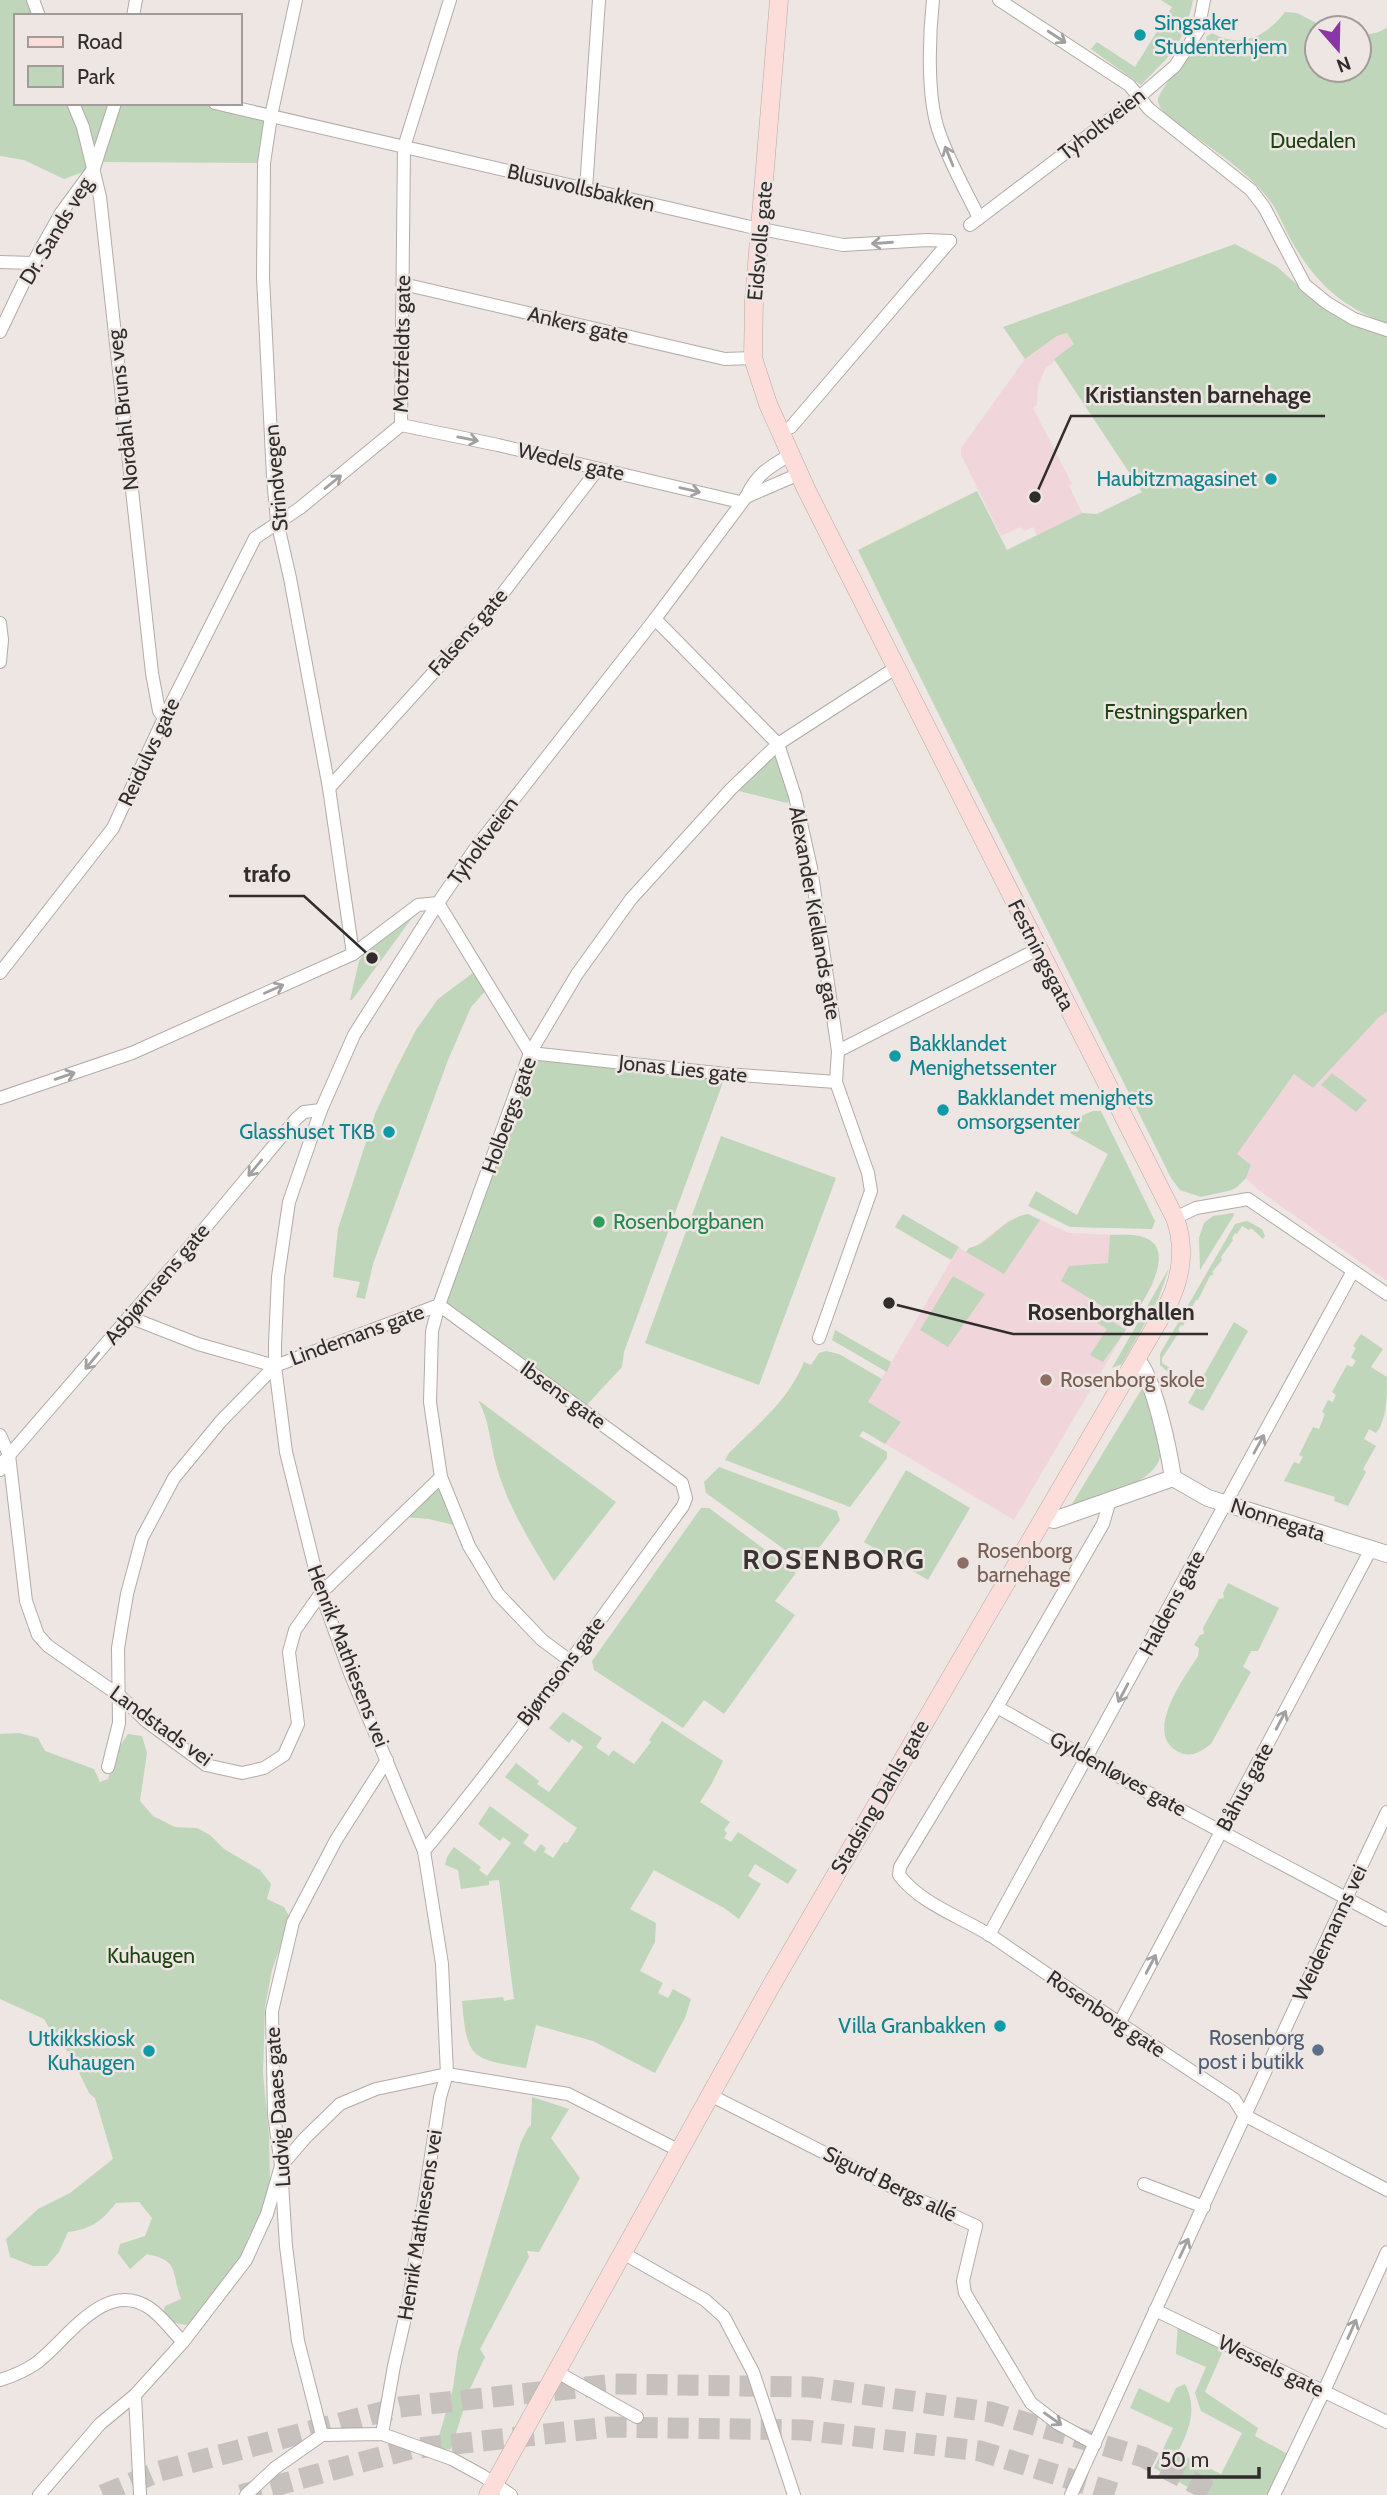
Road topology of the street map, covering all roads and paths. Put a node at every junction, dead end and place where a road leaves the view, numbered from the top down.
1 (296, 0) edge
2 (450, 0) edge
3 (598, 0) edge
4 (779, 0) edge
5 (933, 0) edge
6 (999, 0) edge
7 (1204, 0) edge
8 (1139, 96) junction
9 (74, 105) edge
10 (114, 105) edge
11 (224, 105) edge
12 (264, 114) junction
13 (404, 147) junction
14 (94, 167) junction
15 (586, 189) junction
16 (761, 229) junction
17 (0, 262) edge
18 (33, 263) junction
19 (403, 284) junction
20 (1387, 330) edge
21 (0, 332) edge
22 (753, 358) junction
23 (401, 425) junction
24 (780, 432) junction
25 (790, 455) junction
26 (598, 469) junction
27 (799, 474) junction
28 (743, 500) junction
29 (277, 521) junction
30 (655, 619) junction
31 (0, 624) edge
32 (0, 662) edge
33 (897, 667) junction
34 (164, 718) junction
35 (778, 744) junction
36 (329, 788) junction
37 (438, 903) junction
38 (1038, 949) junction
39 (353, 954) junction
40 (0, 973) edge
41 (838, 1051) junction
42 (530, 1054) junction
43 (836, 1082) junction
44 (0, 1098) edge
45 (321, 1110) junction
46 (1175, 1218) junction
47 (1353, 1271) junction
48 (1387, 1294) edge
49 (439, 1305) junction
50 (129, 1317) junction
51 (819, 1338) dead end
52 (1136, 1359) junction
53 (275, 1366) junction
54 (0, 1435) edge
55 (4, 1461) edge
56 (441, 1477) junction
57 (1173, 1478) junction
58 (685, 1487) joint
59 (1110, 1500) junction
60 (1226, 1504) junction
61 (1044, 1518) junction
62 (1371, 1549) junction
63 (1387, 1555) edge
64 (321, 1593) junction
65 (569, 1660) junction
66 (120, 1696) junction
67 (997, 1707) junction
68 (1087, 1759) junction
69 (387, 1760) junction
70 (108, 1767) dead end
71 (1387, 1812) edge
72 (1222, 1832) junction
73 (424, 1850) junction
74 (1346, 1898) junction
75 (1387, 1920) edge
76 (989, 1935) junction
77 (1119, 2024) junction
78 (447, 2074) junction
79 (710, 2095) junction
80 (1244, 2115) junction
81 (680, 2151) junction
82 (281, 2166) junction
83 (1144, 2184) dead end
84 (1387, 2190) edge
85 (1204, 2207) junction
86 (1387, 2252) edge
87 (623, 2253) junction
88 (1155, 2310) junction
89 (183, 2342) junction
90 (557, 2372) junction
91 (0, 2379) edge
92 (1324, 2391) junction
93 (135, 2395) junction
94 (637, 2417) dead end
95 (1387, 2422) edge
96 (382, 2434) junction
97 (322, 2435) junction
98 (1095, 2444) junction
99 (491, 2490) edge
100 (39, 2495) edge
101 (140, 2495) edge
102 (246, 2495) edge
103 (511, 2495) edge
104 (794, 2495) edge
105 (1071, 2495) edge
106 (1275, 2495) edge

1 - 12 street, Strindvegen
2 - 13 street, Motzfeldts gate
3 - 15 street
4 - 16 main road, Eidsvolls gate
8 -> 5 street, Tyholtveien
6 -> 8 street
7 - 8 street, Tyholtveien
8 - 20 street
9 - 14 street, Nordahl Bruns veg
10 - 14 street
11 - 12 street, Blusuvollsbakken
12 - 13 street, Blusuvollsbakken
12 - 29 street, Strindvegen
13 - 15 street, Blusuvollsbakken
13 - 19 street, Motzfeldts gate
14 - 18 street, Dr. Sands veg
14 - 34 street, Nordahl Bruns veg
15 - 16 street, Blusuvollsbakken
16 - 22 main road, Eidsvolls gate
24 -> 16 street, Blusuvollsbakken
17 - 18 street
18 - 21 street, Dr. Sands veg
19 - 22 street, Ankers gate
19 - 23 street, Motzfeldts gate
22 - 24 main road, Eidsvolls gate
23 -> 26 street, Wedels gate
29 -> 23 street, Motzfeldts gate
24 - 25 main road, Eidsvolls gate
25 - 27 main road, Eidsvolls gate
25 - 28 street, Tyholtveien
26 -> 28 street, Wedels gate
26 - 36 street, Falsens gate
27 - 28 street
27 - 33 main road, Festningsgata
28 - 30 street, Tyholtveien
29 - 34 street, Reidulvs gate
29 - 36 street, Strindvegen
30 - 35 street, Alexander Kiellands gate
30 - 37 street, Tyholtveien
31 - 32 street
33 - 35 street, Holbergs gate
33 - 38 main road, Festningsgata
34 - 40 street, Reidulvs gate
35 - 41 street, Alexander Kiellands gate
35 - 42 street, Holbergs gate
36 - 39 street, Strindvegen
37 - 39 street, Tyholtveien
37 - 42 street
37 - 45 street, Henrik Mathiesens vei
38 - 41 street
38 - 46 main road, Festningsgata
44 -> 39 street, Tyholtveien
41 - 43 street, Alexander Kiellands gate
42 - 43 street, Jonas Lies gate
42 - 49 street, Holbergs gate
43 - 51 street
45 -> 50 street, Asbjørnsens gate
45 - 53 street, Henrik Mathiesens vei
46 - 47 street
46 - 52 main road, Stadsing Dahls gate
47 - 48 street
60 -> 47 street, Haldens gate
49 - 53 street, Lindemans gate
49 - 56 street, Holbergs gate
49 - 58 street, Ibsens gate
50 - 53 street, Lindemans gate
50 -> 55 street, Asbjørnsens gate
52 - 57 street
52 - 61 main road, Stadsing Dahls gate
53 - 64 street, Henrik Mathiesens vei
53 - 66 street, Lindemans gate
54 - 55 street, Landstads vei
55 - 66 street, Landstads vei
56 - 64 street, Landstads vei
56 - 65 street, Holbergs gate
57 - 59 street
57 - 60 street, Nonnegata
58 - 65 street, Bjørnsons gate
59 - 61 street
59 - 67 street
60 - 62 street, Nonnegata
60 -> 68 street, Haldens gate
61 - 79 main road, Stadsing Dahls gate
62 - 63 street, Nonnegata
72 -> 62 street, Båhus gate
64 - 66 street, Landstads vei
64 - 69 street, Henrik Mathiesens vei
65 - 73 street, Bjørnsons gate
66 - 70 street, Lindemans gate
67 - 68 street, Gyldenløves gate
67 - 76 street, Rosenborg gate
68 - 72 street, Gyldenløves gate
68 - 76 street, Haldens gate
69 - 73 street, Henrik Mathiesens vei
69 - 82 street, Ludvig Daaes gate
71 - 74 street, Weidemanns vei
72 - 74 street, Gyldenløves gate
77 -> 72 street, Båhus gate
73 - 78 street, Henrik Mathiesens vei
74 - 75 street, Gyldenløves gate
74 - 80 street, Weidemanns vei
76 - 77 street, Rosenborg gate
77 - 80 street, Rosenborg gate
78 - 81 street
78 - 82 street
78 - 96 street, Henrik Mathiesens vei
79 - 81 main road, Stadsing Dahls gate
79 -> 98 street, Sigurd Bergs allé
80 - 84 street, Rosenborg gate
80 - 85 street, Weidemanns vei
81 - 87 main road, Stadsing Dahls gate
82 - 89 street
82 - 97 street, Ludvig Daaes gate
83 - 85 street
88 -> 85 street, Weidemanns vei
92 -> 86 street
87 - 90 main road, Stadsing Dahls gate
87 - 104 street
88 - 92 street, Wessels gate
88 - 98 street, Weidemanns vei
89 - 91 street
89 - 93 street
90 - 94 street
90 - 99 main road, Stadsing Dahls gate
92 - 95 street, Wessels gate
92 - 106 street
93 - 100 street
93 - 101 street
96 - 97 street
96 - 99 street
97 - 102 street
98 - 105 street, Weidemanns vei
99 - 103 street

